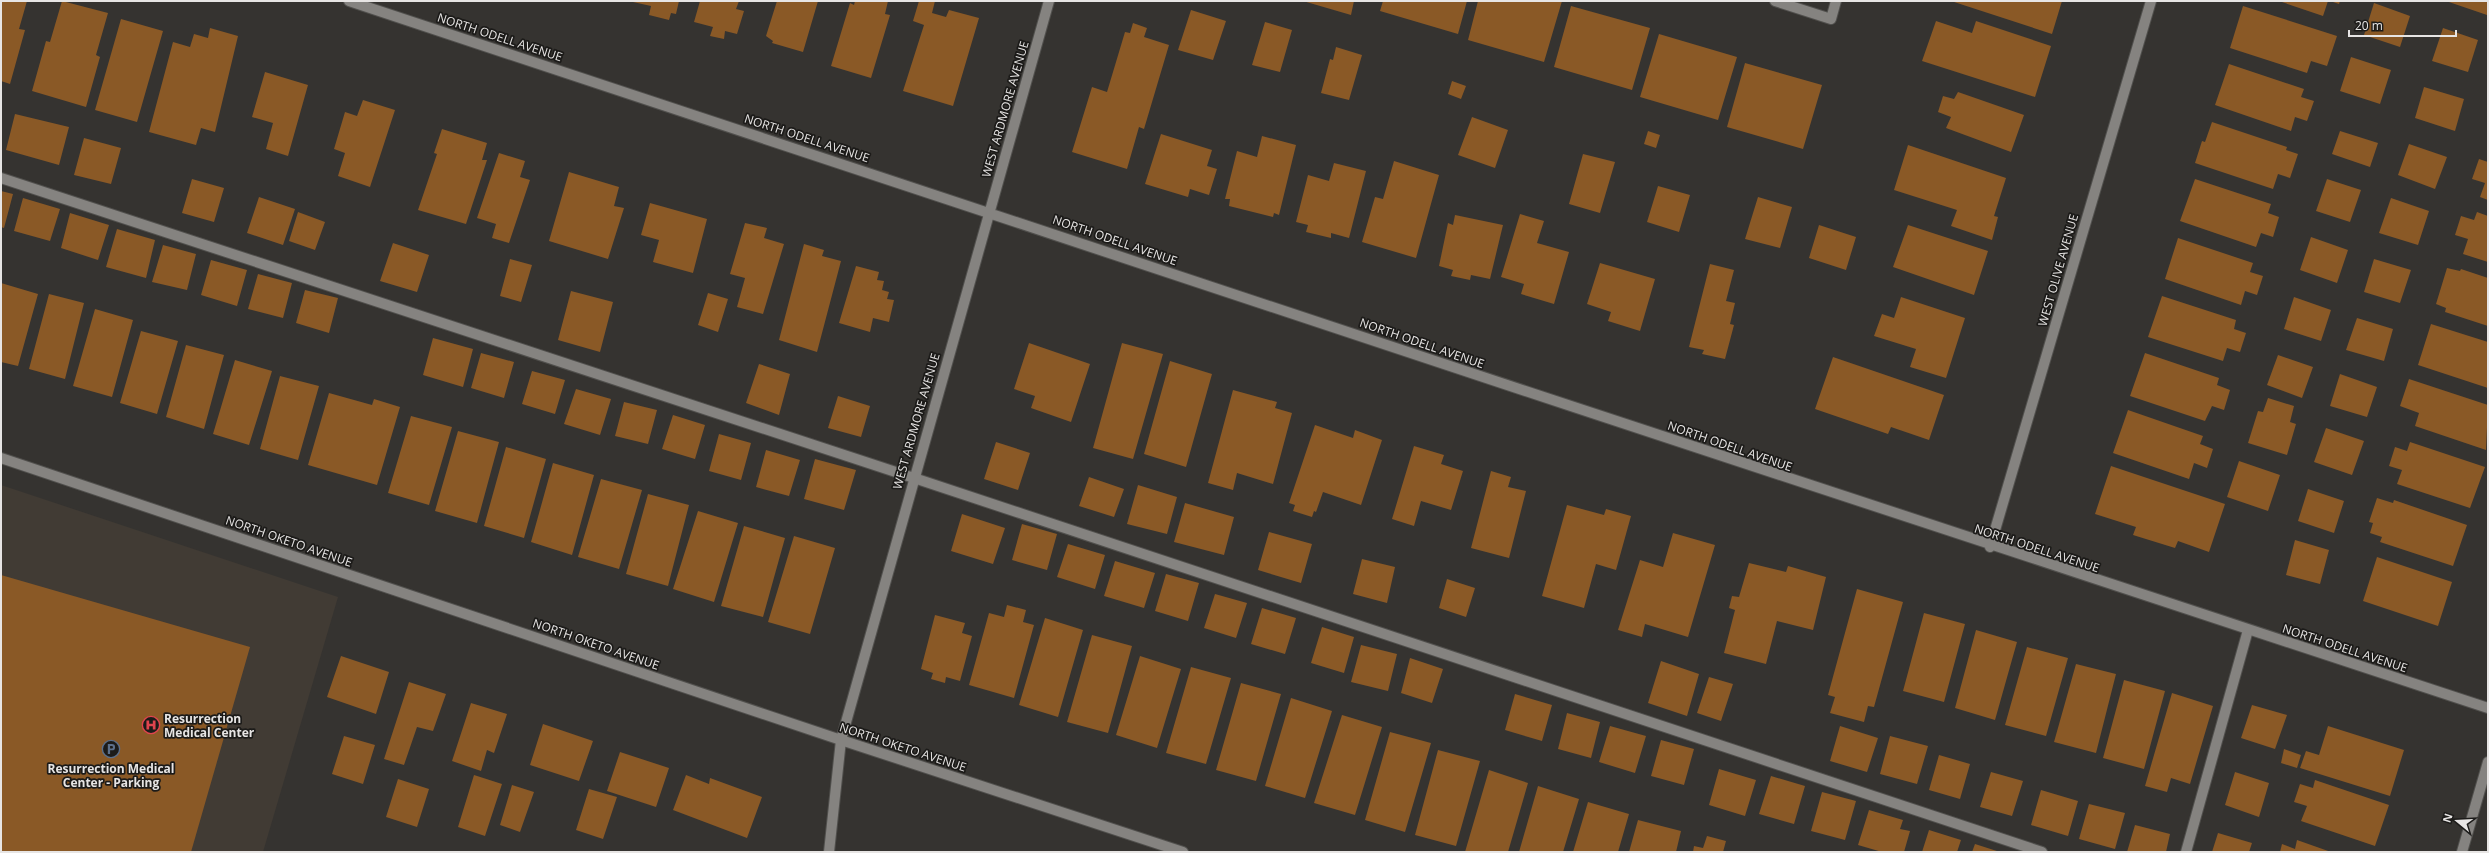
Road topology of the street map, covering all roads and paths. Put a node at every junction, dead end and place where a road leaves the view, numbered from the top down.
1 (348, 1) edge
2 (1049, 1) edge
3 (1775, 1) edge
4 (1836, 1) edge
5 (2151, 1) edge
6 (1, 178) edge
7 (989, 211) junction
8 (1, 458) edge
9 (914, 478) junction
10 (1990, 546) junction
11 (2248, 630) junction
12 (2488, 708) edge
13 (841, 740) junction
14 (2488, 762) edge
15 (828, 852) edge
16 (1183, 852) edge
17 (2042, 852) edge
18 (2186, 852) edge
19 (2462, 852) edge

1 - 7 street, NORTH ODELL AVENUE
2 - 7 street, WEST ARDMORE AVENUE
3 - 4 street
5 - 10 street, WEST OLIVE AVENUE
6 - 9 street
7 - 9 street, WEST ARDMORE AVENUE
7 - 10 street, NORTH ODELL AVENUE
8 - 13 street, NORTH OKETO AVENUE
9 - 13 street, WEST ARDMORE AVENUE
9 - 17 street
10 - 11 street, NORTH ODELL AVENUE
11 - 12 street, NORTH ODELL AVENUE
11 - 18 street
13 - 15 street, WEST ARDMORE AVENUE
13 - 16 street, NORTH OKETO AVENUE
14 - 19 street

